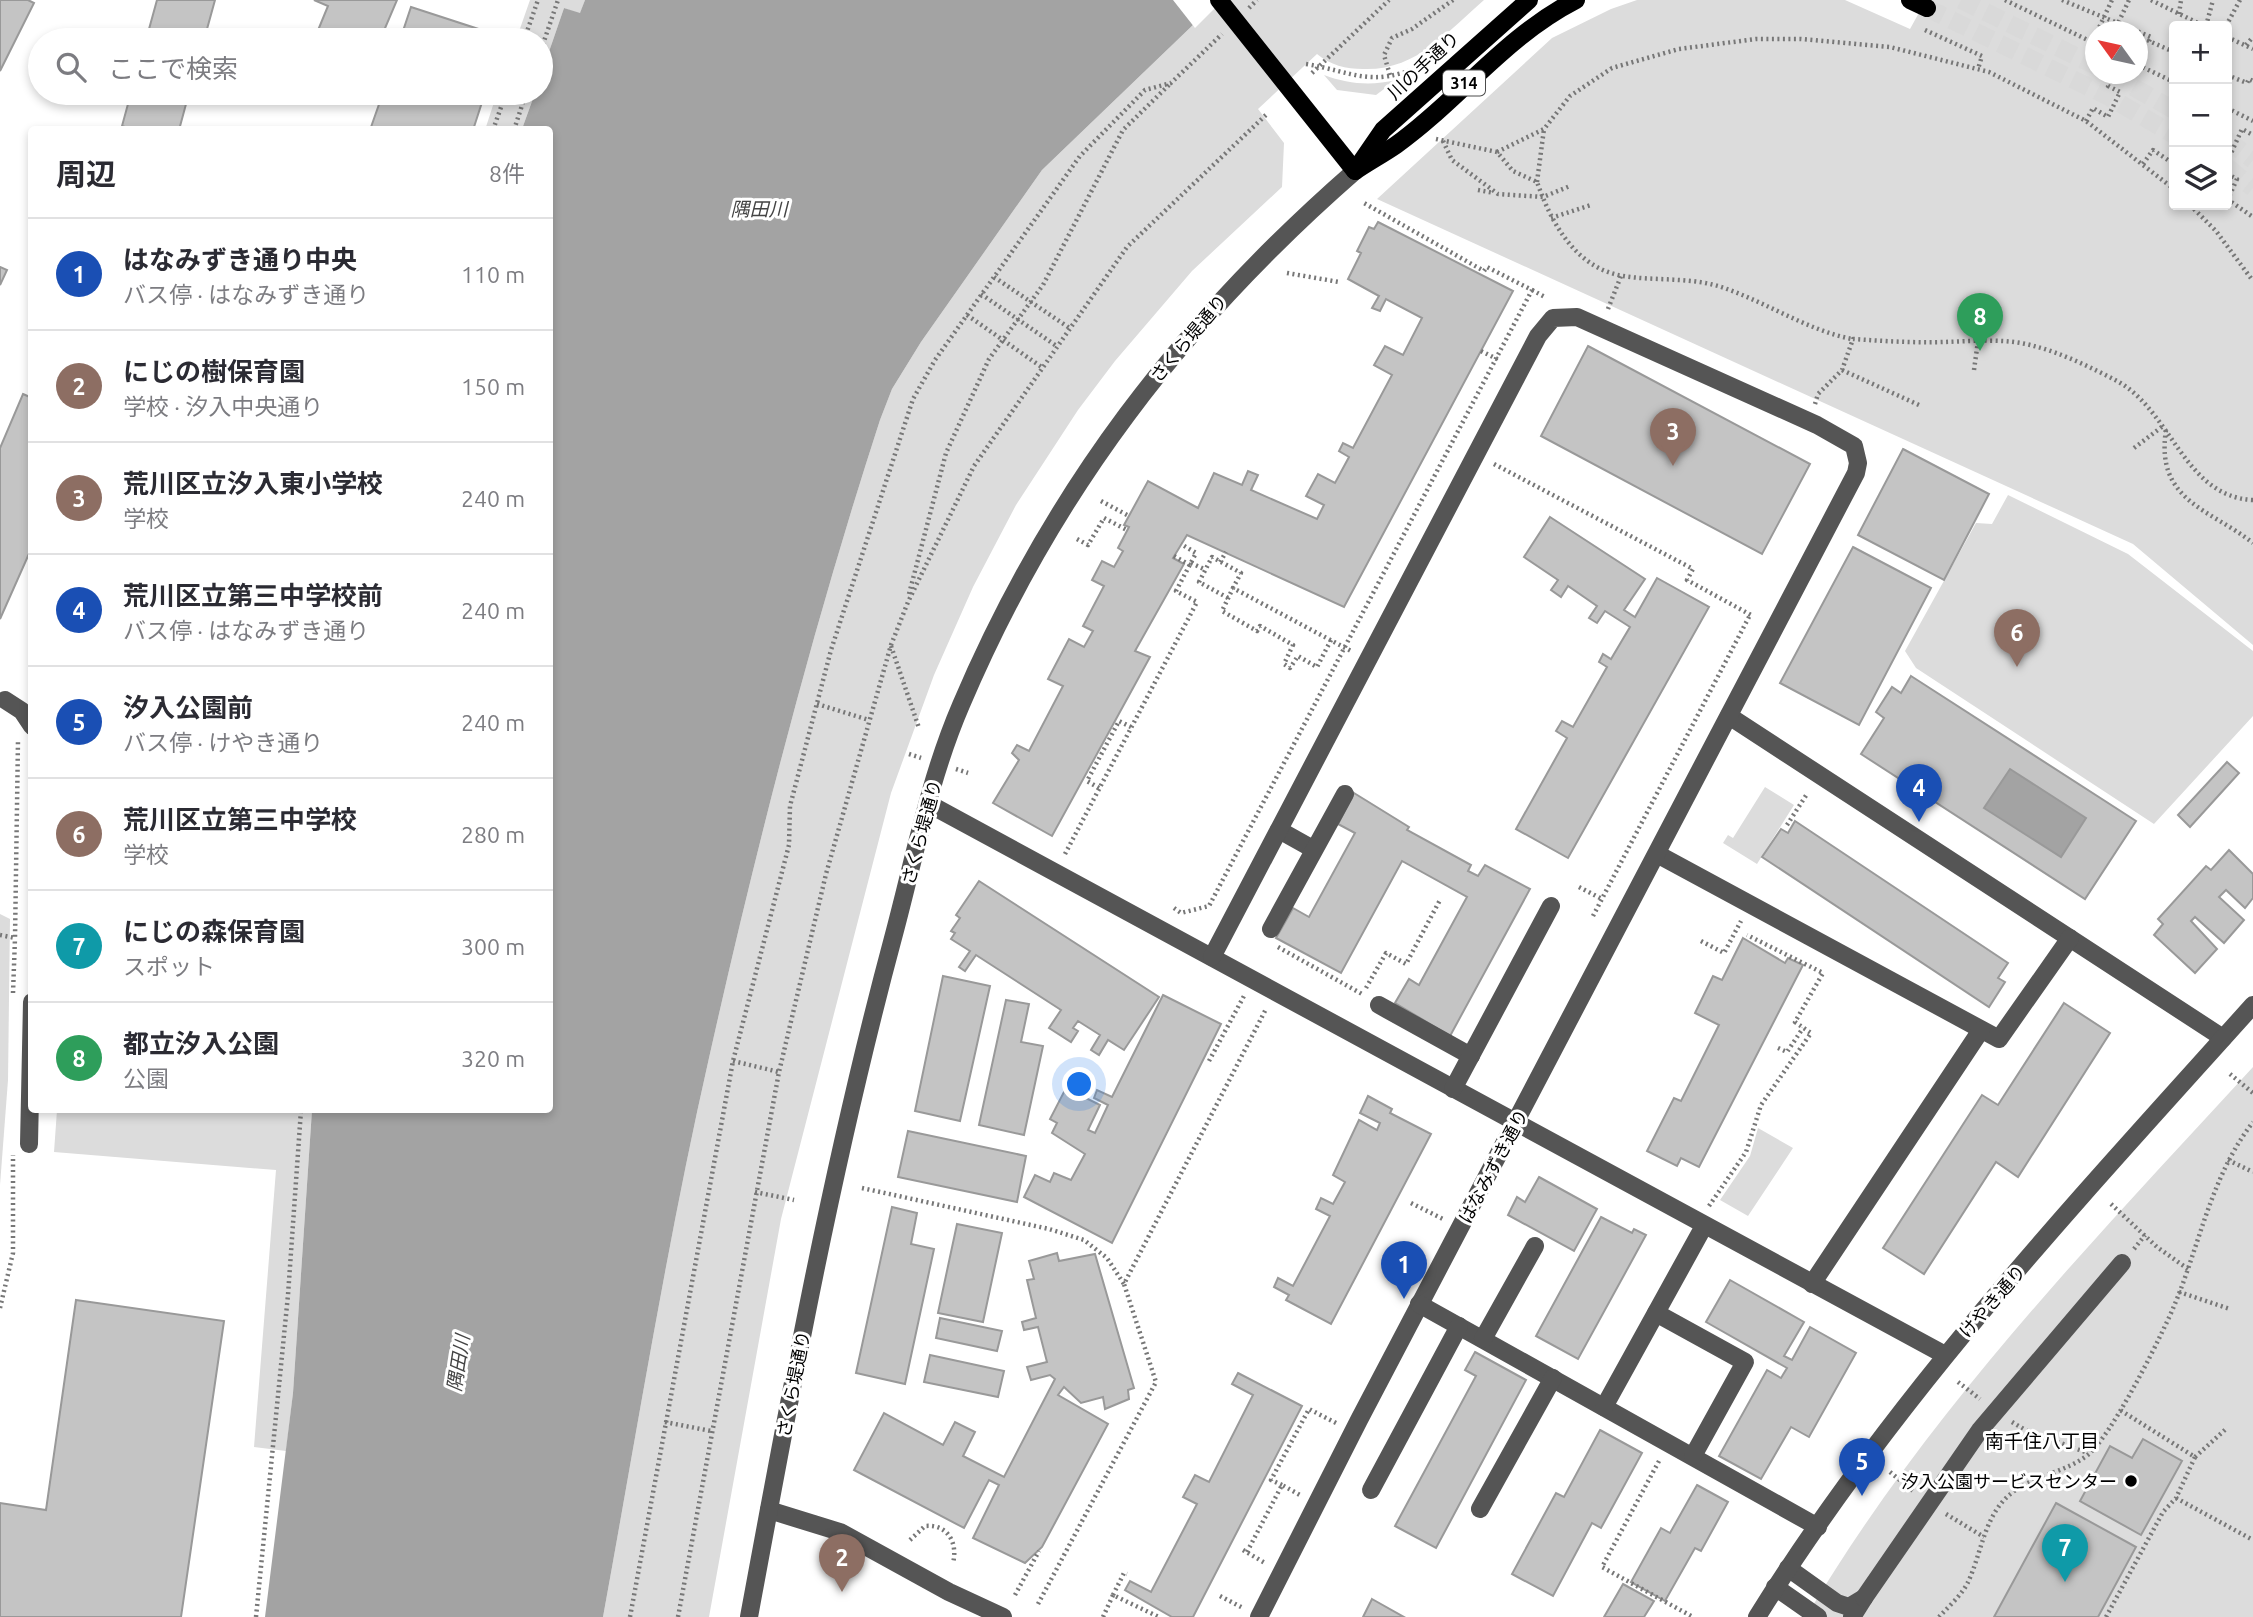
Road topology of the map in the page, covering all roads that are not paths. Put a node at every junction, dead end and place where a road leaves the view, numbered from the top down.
1 (1219, 0) edge
2 (1529, 0) edge
3 (1576, 0) edge
4 (1910, 0) edge
5 (1927, 8) tunnel mouth
6 (1355, 171) junction
7 (3, 699) edge
8 (28, 706) edge
9 (1729, 716) junction
10 (28, 731) edge
11 (1345, 794) dead end
12 (929, 804) junction
13 (1279, 831) junction
14 (1313, 849) junction
15 (1657, 854) junction
16 (1551, 906) dead end
17 (1271, 929) road end
18 (2070, 938) junction
19 (1212, 957) junction
20 (1379, 1005) dead end
21 (2253, 1005) edge
22 (1981, 1030) junction
23 (2223, 1038) junction
24 (1471, 1056) junction
25 (1453, 1089) junction
26 (30, 1113) edge
27 (1515, 1123) junction
28 (29, 1144) dead end
29 (1704, 1226) junction
30 (1535, 1246) dead end
31 (2122, 1263) dead end
32 (1812, 1283) junction
33 (1419, 1304) junction
34 (1657, 1313) junction
35 (1459, 1326) junction
36 (1483, 1339) junction
37 (1945, 1355) junction
38 (1553, 1378) junction
39 (1604, 1407) junction
40 (1693, 1456) junction
41 (1371, 1490) dead end
42 (1480, 1509) dead end
43 (769, 1510) junction
44 (1818, 1527) junction
45 (1788, 1569) junction
46 (1776, 1587) junction
47 (1864, 1598) junction
48 (749, 1617) edge
49 (1003, 1617) edge
50 (1259, 1617) edge
51 (1757, 1617) edge
52 (1818, 1617) edge
53 (1852, 1617) edge

1 - 6 main road
2 - 6 main road, 川の手通り / 314
3 - 6 main road, 314
4 - 5 main road
6 - 12 street, さくら堤通り
7 - 8 street
7 - 10 street
9 - 13 street, はなみずき通り
9 - 15 street, はなみずき通り
9 - 18 street
11 - 14 street
12 - 19 street
12 - 43 street, さくら堤通り
13 - 14 street
13 - 19 street
14 - 17 street
15 - 22 street
15 - 27 street, はなみずき通り
16 - 24 street
18 - 22 street
18 - 23 street
19 - 25 street
20 - 24 street
21 - 23 street, けやき通り
22 - 32 street
23 - 37 street, けやき通り
24 - 25 street
25 - 27 street
26 - 28 street
27 - 29 street
27 - 33 street, はなみずき通り
29 - 32 street
29 - 34 street
30 - 36 street
31 - 47 street
32 - 37 street
33 - 35 street
33 - 50 street, はなみずき通り
34 - 39 street
34 - 40 street
35 - 36 street
35 - 41 street
36 - 38 street
37 - 44 street, けやき通り
38 - 39 street
38 - 42 street
39 - 40 street
40 - 44 street
43 - 48 street, さくら堤通り
43 - 49 street
44 - 45 street, けやき通り
45 - 46 street, けやき通り
45 - 47 street
46 - 51 street, けやき通り
46 - 52 street
47 - 53 street

